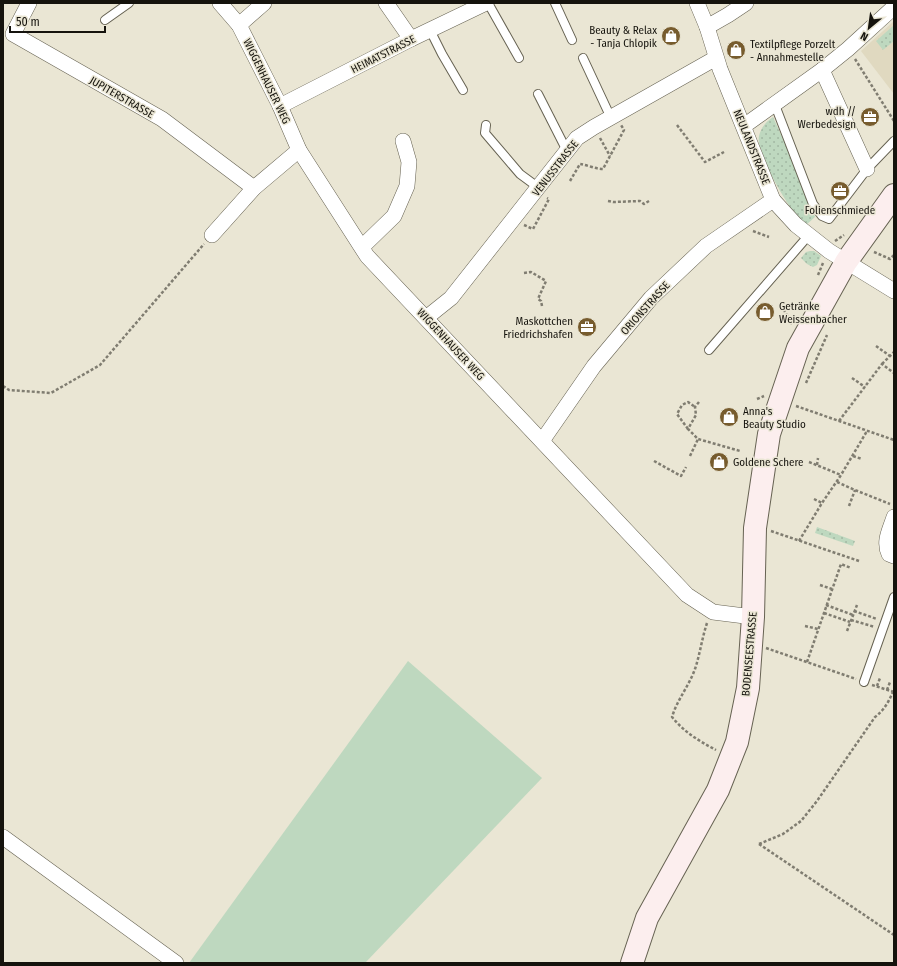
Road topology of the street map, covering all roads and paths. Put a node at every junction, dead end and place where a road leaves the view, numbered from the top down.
1 (28, 3) edge
2 (129, 3) edge
3 (220, 3) edge
4 (264, 3) edge
5 (386, 3) edge
6 (487, 3) edge
7 (555, 3) edge
8 (697, 3) edge
9 (746, 3) edge
10 (894, 6) edge
11 (105, 20) dead end
12 (239, 25) junction
13 (707, 27) junction
14 (430, 30) junction
15 (411, 39) junction
16 (572, 40) dead end
17 (848, 49) junction
18 (519, 58) dead end
19 (583, 58) dead end
20 (716, 58) junction
21 (822, 70) junction
22 (464, 90) dead end
23 (538, 94) dead end
24 (775, 105) junction
25 (280, 106) junction
26 (613, 116) junction
27 (894, 121) edge
28 (486, 125) dead end
29 (677, 125) dead end
30 (744, 126) junction
31 (594, 127) junction
32 (403, 141) dead end
33 (894, 141) edge
34 (299, 150) junction
35 (567, 150) junction
36 (724, 152) dead end
37 (610, 157) junction
38 (867, 169) junction
39 (570, 181) dead end
40 (254, 188) junction
41 (539, 188) junction
42 (894, 195) edge
43 (773, 200) junction
44 (608, 201) dead end
45 (649, 201) dead end
46 (212, 235) joint
47 (809, 235) junction
48 (362, 247) junction
49 (870, 251) dead end
50 (894, 255) edge
51 (846, 262) junction
52 (524, 273) dead end
53 (894, 291) edge
54 (781, 305) dead end
55 (542, 306) dead end
56 (426, 318) junction
57 (829, 329) dead end
58 (796, 338) junction
59 (876, 346) dead end
60 (709, 350) dead end
61 (894, 352) edge
62 (890, 356) junction
63 (882, 364) junction
64 (894, 372) edge
65 (852, 378) dead end
66 (805, 385) dead end
67 (3, 386) edge
68 (865, 387) junction
69 (699, 402) dead end
70 (695, 407) junction
71 (793, 413) dead end
72 (839, 422) junction
73 (688, 429) junction
74 (867, 431) junction
75 (698, 439) junction
76 (894, 440) edge
77 (542, 441) junction
78 (740, 451) dead end
79 (690, 456) dead end
80 (853, 456) junction
81 (818, 458) dead end
82 (862, 459) dead end
83 (654, 461) dead end
84 (809, 462) dead end
85 (817, 465) junction
86 (686, 467) dead end
87 (842, 475) junction
88 (837, 482) junction
89 (855, 490) junction
90 (814, 499) dead end
91 (822, 502) junction
92 (894, 505) edge
93 (849, 506) dead end
94 (894, 517) edge
95 (764, 529) dead end
96 (799, 541) junction
97 (894, 556) edge
98 (859, 561) dead end
99 (851, 568) dead end
100 (820, 585) dead end
101 (832, 589) junction
102 (894, 597) edge
103 (826, 605) junction
104 (856, 605) dead end
105 (713, 612) junction
106 (824, 613) junction
107 (854, 613) junction
108 (753, 617) junction
109 (851, 621) junction
110 (885, 622) junction
111 (805, 626) dead end
112 (873, 627) dead end
113 (818, 630) junction
114 (847, 631) dead end
115 (762, 646) dead end
116 (808, 662) junction
117 (880, 678) dead end
118 (864, 682) junction
119 (890, 682) dead end
120 (877, 686) junction
121 (887, 690) junction
122 (893, 692) edge
123 (730, 758) junction
124 (3, 837) edge
125 (894, 934) edge
126 (176, 963) edge
127 (632, 963) edge

1 - 40 street, JUPITERSTRASSE
2 - 11 lane
3 - 12 street, WIGGENHAUSER WEG
4 - 12 street
5 - 15 street
6 - 14 street, HEIMATSTRASSE
6 - 18 lane
7 - 16 lane
8 - 13 street, NEULANDSTRASSE
9 - 13 street
10 - 17 street
12 - 25 street, WIGGENHAUSER WEG
13 - 20 street, NEULANDSTRASSE
14 - 15 street, HEIMATSTRASSE
14 - 22 lane
15 - 25 street, HEIMATSTRASSE
17 - 21 street
17 - 27 path
19 - 26 lane
20 - 26 street, VENUSSTRASSE
20 - 30 street, NEULANDSTRASSE
21 - 24 street
21 - 38 street
23 - 35 lane
24 - 30 street
24 - 38 lane
25 - 34 street, WIGGENHAUSER WEG
26 - 31 street, VENUSSTRASSE
26 - 37 path
28 - 41 lane
29 - 36 path
30 - 43 street, NEULANDSTRASSE
31 - 35 street, VENUSSTRASSE
31 - 37 path
32 - 48 street
33 - 38 lane
34 - 40 street
34 - 48 street, WIGGENHAUSER WEG
35 - 41 street, VENUSSTRASSE
37 - 39 path
40 - 46 street
41 - 56 street, VENUSSTRASSE
42 - 51 main road, BODENSEESTRASSE
43 - 47 street, NEULANDSTRASSE
43 - 77 street, ORIONSTRASSE
44 - 45 path
46 - 67 path
47 - 51 street, NEULANDSTRASSE
47 - 60 lane
48 - 56 street, WIGGENHAUSER WEG
49 - 50 path
51 - 53 street, NEULANDSTRASSE
51 - 58 main road, BODENSEESTRASSE
52 - 55 path
54 - 58 path
56 - 77 street, WIGGENHAUSER WEG
57 - 66 path
58 - 108 main road, BODENSEESTRASSE
59 - 62 path
61 - 62 path
62 - 63 path
63 - 64 path
63 - 68 path
65 - 68 path
68 - 72 path
69 - 70 path
70 - 73 path
70 - 73 path
71 - 72 path
72 - 74 path
73 - 75 path
74 - 76 path
74 - 80 path
75 - 78 path
75 - 79 path
77 - 105 street, WIGGENHAUSER WEG
80 - 82 path
80 - 87 path
81 - 85 path
83 - 86 path
84 - 85 path
85 - 87 path
87 - 88 path
88 - 89 path
88 - 91 path
89 - 92 path
89 - 93 path
90 - 91 path
91 - 96 path
94 - 97 street
95 - 96 path
96 - 98 path
99 - 101 path
100 - 101 path
101 - 103 path
102 - 110 lane
103 - 106 path
103 - 107 path
104 - 107 path
105 - 108 street, WIGGENHAUSER WEG
105 - 123 path
106 - 109 path
106 - 113 path
107 - 109 path
107 - 110 path
108 - 123 main road, BODENSEESTRASSE
109 - 112 path
109 - 114 path
110 - 118 lane
111 - 113 path
113 - 116 path
115 - 116 path
116 - 118 path
117 - 120 path
118 - 120 path
119 - 121 path
120 - 121 path
121 - 122 path
122 - 125 path
123 - 127 main road, BODENSEESTRASSE
124 - 126 street

